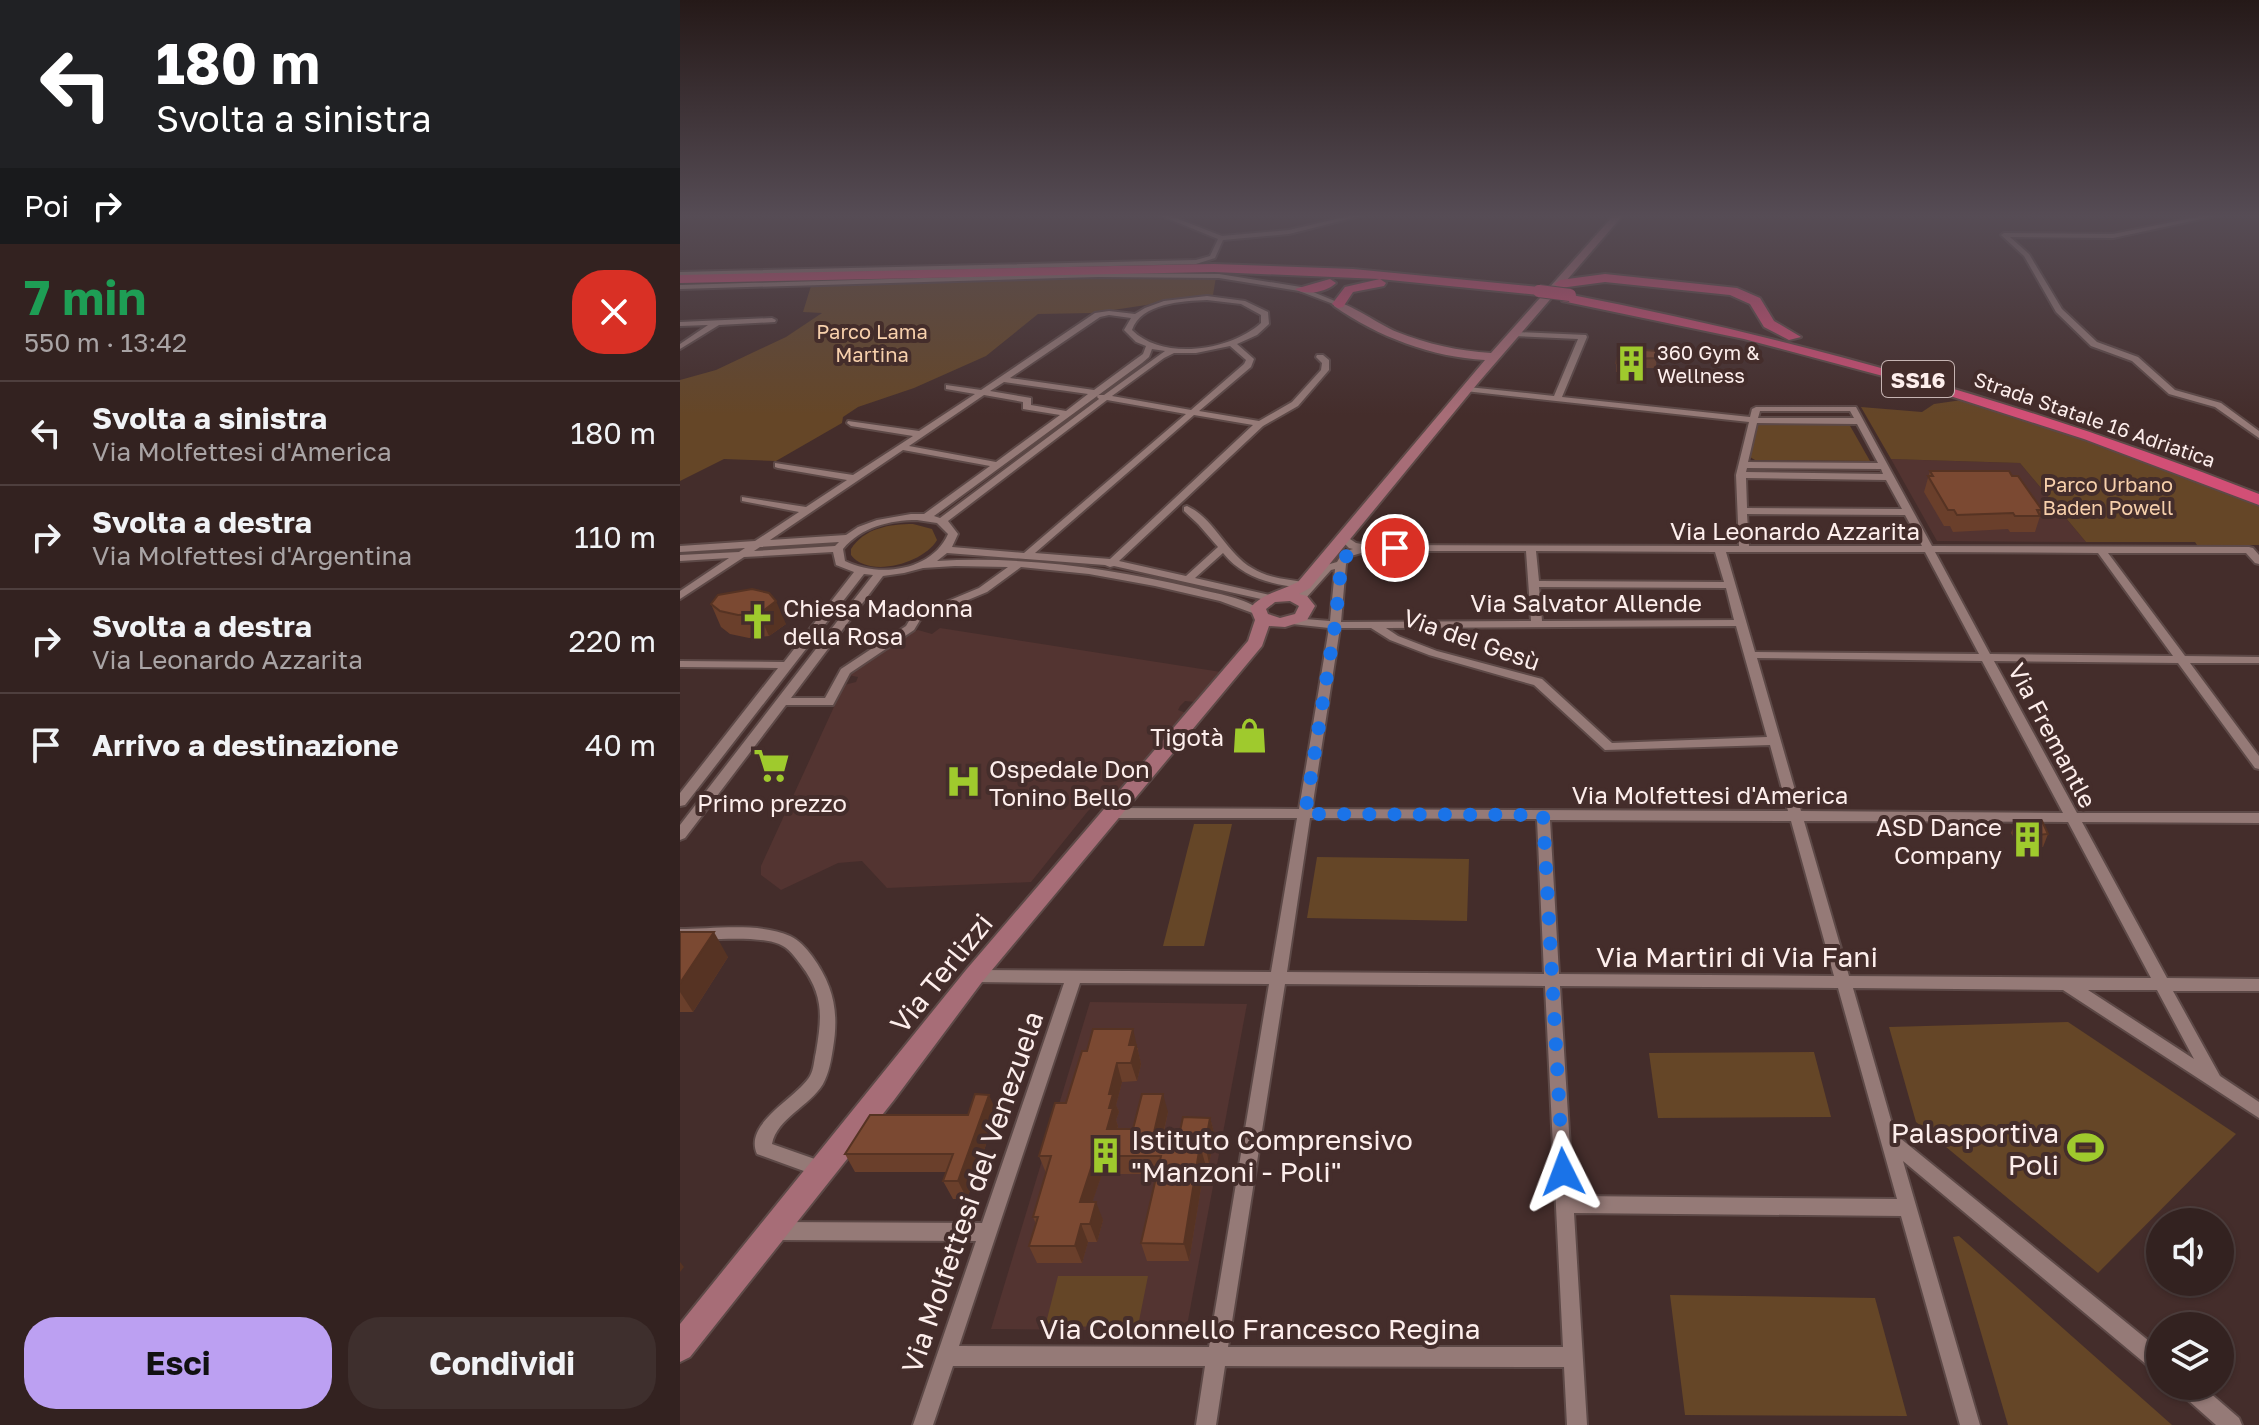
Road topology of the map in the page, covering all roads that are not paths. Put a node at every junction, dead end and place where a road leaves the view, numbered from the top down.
1 (1220, 282) edge
2 (1254, 282) edge
3 (1327, 282) edge
4 (1399, 282) edge
5 (1435, 282) edge
6 (1570, 282) edge
7 (1578, 282) edge
8 (1578, 282) edge
9 (1639, 282) edge
10 (2042, 282) edge
11 (1330, 283) junction
12 (1568, 284) junction
13 (1464, 286) junction
14 (1301, 289) junction
15 (1537, 292) junction
16 (1219, 298) junction
17 (1338, 304) junction
18 (1633, 306) junction
19 (1747, 313) junction
20 (1135, 316) junction
21 (772, 320) dead end
22 (717, 323) junction
23 (680, 324) edge
24 (1516, 334) junction
25 (1232, 344) junction
26 (1507, 344) junction
27 (1150, 346) junction
28 (681, 350) edge
29 (1174, 350) junction
30 (1463, 352) junction
31 (1320, 357) dead end
32 (1494, 357) junction
33 (1860, 358) junction
34 (1481, 373) junction
35 (1004, 378) junction
36 (949, 387) dead end
37 (1468, 389) junction
38 (981, 393) junction
39 (1099, 394) junction
40 (1557, 398) junction
41 (1192, 412) junction
42 (1068, 414) junction
43 (1856, 415) junction
44 (1751, 420) junction
45 (851, 423) dead end
46 (1260, 424) junction
47 (919, 434) junction
48 (2259, 435) edge
49 (899, 447) junction
50 (1013, 454) junction
51 (1027, 457) junction
52 (778, 465) dead end
53 (999, 465) junction
54 (1741, 470) junction
55 (1886, 471) junction
56 (853, 478) junction
57 (2259, 493) edge
58 (745, 499) dead end
59 (2259, 500) edge
60 (1187, 509) dead end
61 (805, 510) junction
62 (1742, 511) junction
63 (1908, 512) junction
64 (927, 517) junction
65 (942, 521) junction
66 (847, 538) junction
67 (1344, 538) junction
68 (755, 544) junction
69 (1223, 548) junction
70 (1367, 548) junction
71 (680, 549) edge
72 (838, 549) junction
73 (1531, 549) junction
74 (946, 550) junction
75 (1720, 550) junction
76 (1744, 550) junction
77 (1928, 550) junction
78 (2101, 550) junction
79 (1029, 553) junction
80 (742, 554) junction
81 (728, 555) junction
82 (680, 558) edge
83 (2259, 561) edge
84 (1112, 562) junction
85 (1019, 564) junction
86 (1341, 564) junction
87 (922, 565) junction
88 (860, 572) junction
89 (1101, 572) junction
90 (879, 574) junction
91 (1189, 578) junction
92 (1534, 584) junction
93 (1730, 585) junction
94 (680, 586) edge
95 (680, 596) edge
96 (1276, 597) junction
97 (1304, 597) junction
98 (1289, 622) junction
99 (1741, 623) junction
100 (1259, 624) junction
101 (1537, 624) junction
102 (1335, 625) junction
103 (1374, 625) junction
104 (1750, 655) junction
105 (1986, 658) junction
106 (2181, 660) junction
107 (2259, 660) edge
108 (680, 664) edge
109 (786, 665) junction
110 (778, 706) junction
111 (751, 711) junction
112 (1775, 741) junction
113 (2259, 765) edge
114 (694, 784) junction
115 (718, 785) junction
116 (680, 802) edge
117 (1112, 813) junction
118 (1305, 814) junction
119 (1543, 815) junction
120 (1796, 816) junction
121 (2072, 817) junction
122 (2259, 818) edge
123 (680, 835) edge
124 (680, 935) edge
125 (974, 976) junction
126 (1074, 977) junction
127 (1278, 978) junction
128 (1553, 980) junction
129 (1844, 983) junction
130 (2067, 984) junction
131 (2162, 985) junction
132 (2259, 985) edge
133 (2214, 1081) junction
134 (2259, 1111) edge
135 (1888, 1138) junction
136 (823, 1170) junction
137 (1565, 1204) junction
138 (1908, 1208) junction
139 (773, 1231) junction
140 (988, 1232) junction
141 (680, 1347) edge
142 (2146, 1351) edge
143 (946, 1356) junction
144 (1217, 1356) junction
145 (1574, 1357) junction
146 (2203, 1400) edge
147 (923, 1425) edge
148 (1206, 1425) edge
149 (1577, 1425) edge
150 (1970, 1425) edge
151 (2232, 1425) edge

1 - 16 street
2 - 14 street
3 - 11 highway
4 - 13 highway, Strada Statale 16 Adriatica / SS16
5 - 15 highway, Strada Statale 16 Adriatica / SS16
6 - 12 main road, Via Terlizzi
7 - 12 highway
8 - 12 highway
9 - 19 highway
10 - 48 street
11 - 14 highway
11 - 17 highway
12 - 15 highway, Strada Statale 16 Adriatica / SS16, bridge
12 - 18 highway, Strada Statale 16 Adriatica / SS16
12 - 24 main road, Via Terlizzi
12 - 59 highway, Strada Statale 16 Adriatica / SS16
13 - 15 highway, Strada Statale 16 Adriatica / SS16
13 - 17 highway
14 - 17 street
16 - 20 street
16 - 25 street
17 - 30 main road
18 - 19 highway
18 - 33 highway, Strada Statale 16 Adriatica / SS16
19 - 33 highway
20 - 27 street
20 - 35 street
21 - 22 street
22 - 23 street
22 - 28 street
24 - 26 main road, Via Terlizzi
24 - 40 street
25 - 29 street
25 - 41 street
26 - 30 main road
26 - 32 main road, Via Terlizzi
27 - 29 street
27 - 39 street
29 - 39 street
30 - 32 main road
30 - 34 main road
31 - 46 street
32 - 34 main road, Via Terlizzi
33 - 57 highway, Strada Statale 16 Adriatica / SS16
34 - 37 main road, Via Terlizzi
35 - 38 street
35 - 39 street
36 - 38 street
37 - 40 street
37 - 67 main road, Via Terlizzi
38 - 42 street
38 - 47 street
39 - 41 street
39 - 42 street
39 - 51 street
40 - 44 street
41 - 46 street
41 - 79 street
42 - 50 street
43 - 44 street
43 - 44 street
43 - 55 street, Via Fremantle
44 - 54 street
45 - 47 street
46 - 84 street
47 - 49 street
49 - 53 street
49 - 56 street
50 - 51 street
50 - 53 street
51 - 65 street
52 - 56 street
53 - 64 street
54 - 55 street
54 - 62 street
55 - 63 street, Via Fremantle
56 - 61 street
58 - 61 street
60 - 69 street
61 - 68 street
62 - 63 street
62 - 76 street
63 - 77 street, Via Fremantle
64 - 65 street
64 - 66 street
65 - 74 street
66 - 68 street
66 - 72 street
67 - 70 street, Via Leonardo Azzarita
67 - 97 main road, Via Terlizzi
68 - 71 street
68 - 80 street
68 - 81 street
69 - 91 street
69 - 97 street
70 - 73 street, Via Leonardo Azzarita
70 - 86 street
72 - 80 street
72 - 88 street
73 - 75 street, Via Leonardo Azzarita
73 - 92 street
74 - 79 street
74 - 87 street
75 - 76 street, Via Leonardo Azzarita
75 - 93 street
76 - 77 street, Via Leonardo Azzarita
77 - 78 street, Via Leonardo Azzarita
77 - 105 street, Via Fremantle
78 - 83 street, Via Leonardo Azzarita
78 - 106 street
79 - 84 street
80 - 81 street
80 - 95 street
81 - 82 street
81 - 94 street
84 - 89 street
84 - 91 street
85 - 87 street
85 - 89 street
85 - 110 street
86 - 97 street
86 - 102 street
87 - 90 street
88 - 90 street
88 - 109 street
89 - 100 street
90 - 110 street
91 - 96 street
92 - 93 street
92 - 101 street
93 - 99 street
96 - 97 main road
96 - 100 main road
97 - 98 main road, Via Terlizzi
97 - 102 street
98 - 100 main road, Via Terlizzi
98 - 102 street, Via Salvator Allende
99 - 101 street, Via Salvator Allende
99 - 104 street
100 - 117 main road, Via Terlizzi
101 - 103 street, Via Salvator Allende
102 - 103 street, Via Salvator Allende
102 - 118 street
103 - 112 street, Via del Gesù
104 - 105 street
104 - 112 street
105 - 106 street
105 - 121 street, Via Fremantle
106 - 107 street
106 - 113 street
108 - 109 street
109 - 111 street
110 - 111 street
110 - 115 street
111 - 114 street
112 - 120 street
114 - 115 street
114 - 116 street
115 - 123 street
117 - 118 street, Via Molfettesi d'America
117 - 125 main road, Via Terlizzi
118 - 119 street, Via Molfettesi d'America
118 - 127 street
119 - 120 street, Via Molfettesi d'America
119 - 128 street
120 - 121 street, Via Molfettesi d'America
120 - 129 street
121 - 122 street, Via Molfettesi d'America
121 - 131 street, Via Fremantle
124 - 136 street
125 - 126 street, Via Martiri di Via Fani
125 - 136 main road, Via Terlizzi
126 - 127 street, Via Martiri di Via Fani
126 - 140 street, Via Molfettesi del Venezuela
127 - 128 street, Via Martiri di Via Fani
127 - 144 street
128 - 129 street, Via Martiri di Via Fani
128 - 137 street
129 - 130 street, Via Martiri di Via Fani
129 - 135 street
130 - 131 street, Via Martiri di Via Fani
130 - 133 street
131 - 132 street, Via Martiri di Via Fani
131 - 133 street, Via Fremantle
133 - 134 street
135 - 138 street
135 - 142 street
136 - 139 main road, Via Terlizzi
137 - 138 street
137 - 145 street
138 - 150 street
139 - 140 street
139 - 141 main road, Via Terlizzi
140 - 143 street, Via Molfettesi del Venezuela
143 - 144 street, Via Colonnello Francesco Regina
143 - 147 street, Via Molfettesi del Venezuela
144 - 145 street, Via Colonnello Francesco Regina
144 - 148 street
145 - 149 street
146 - 151 street

